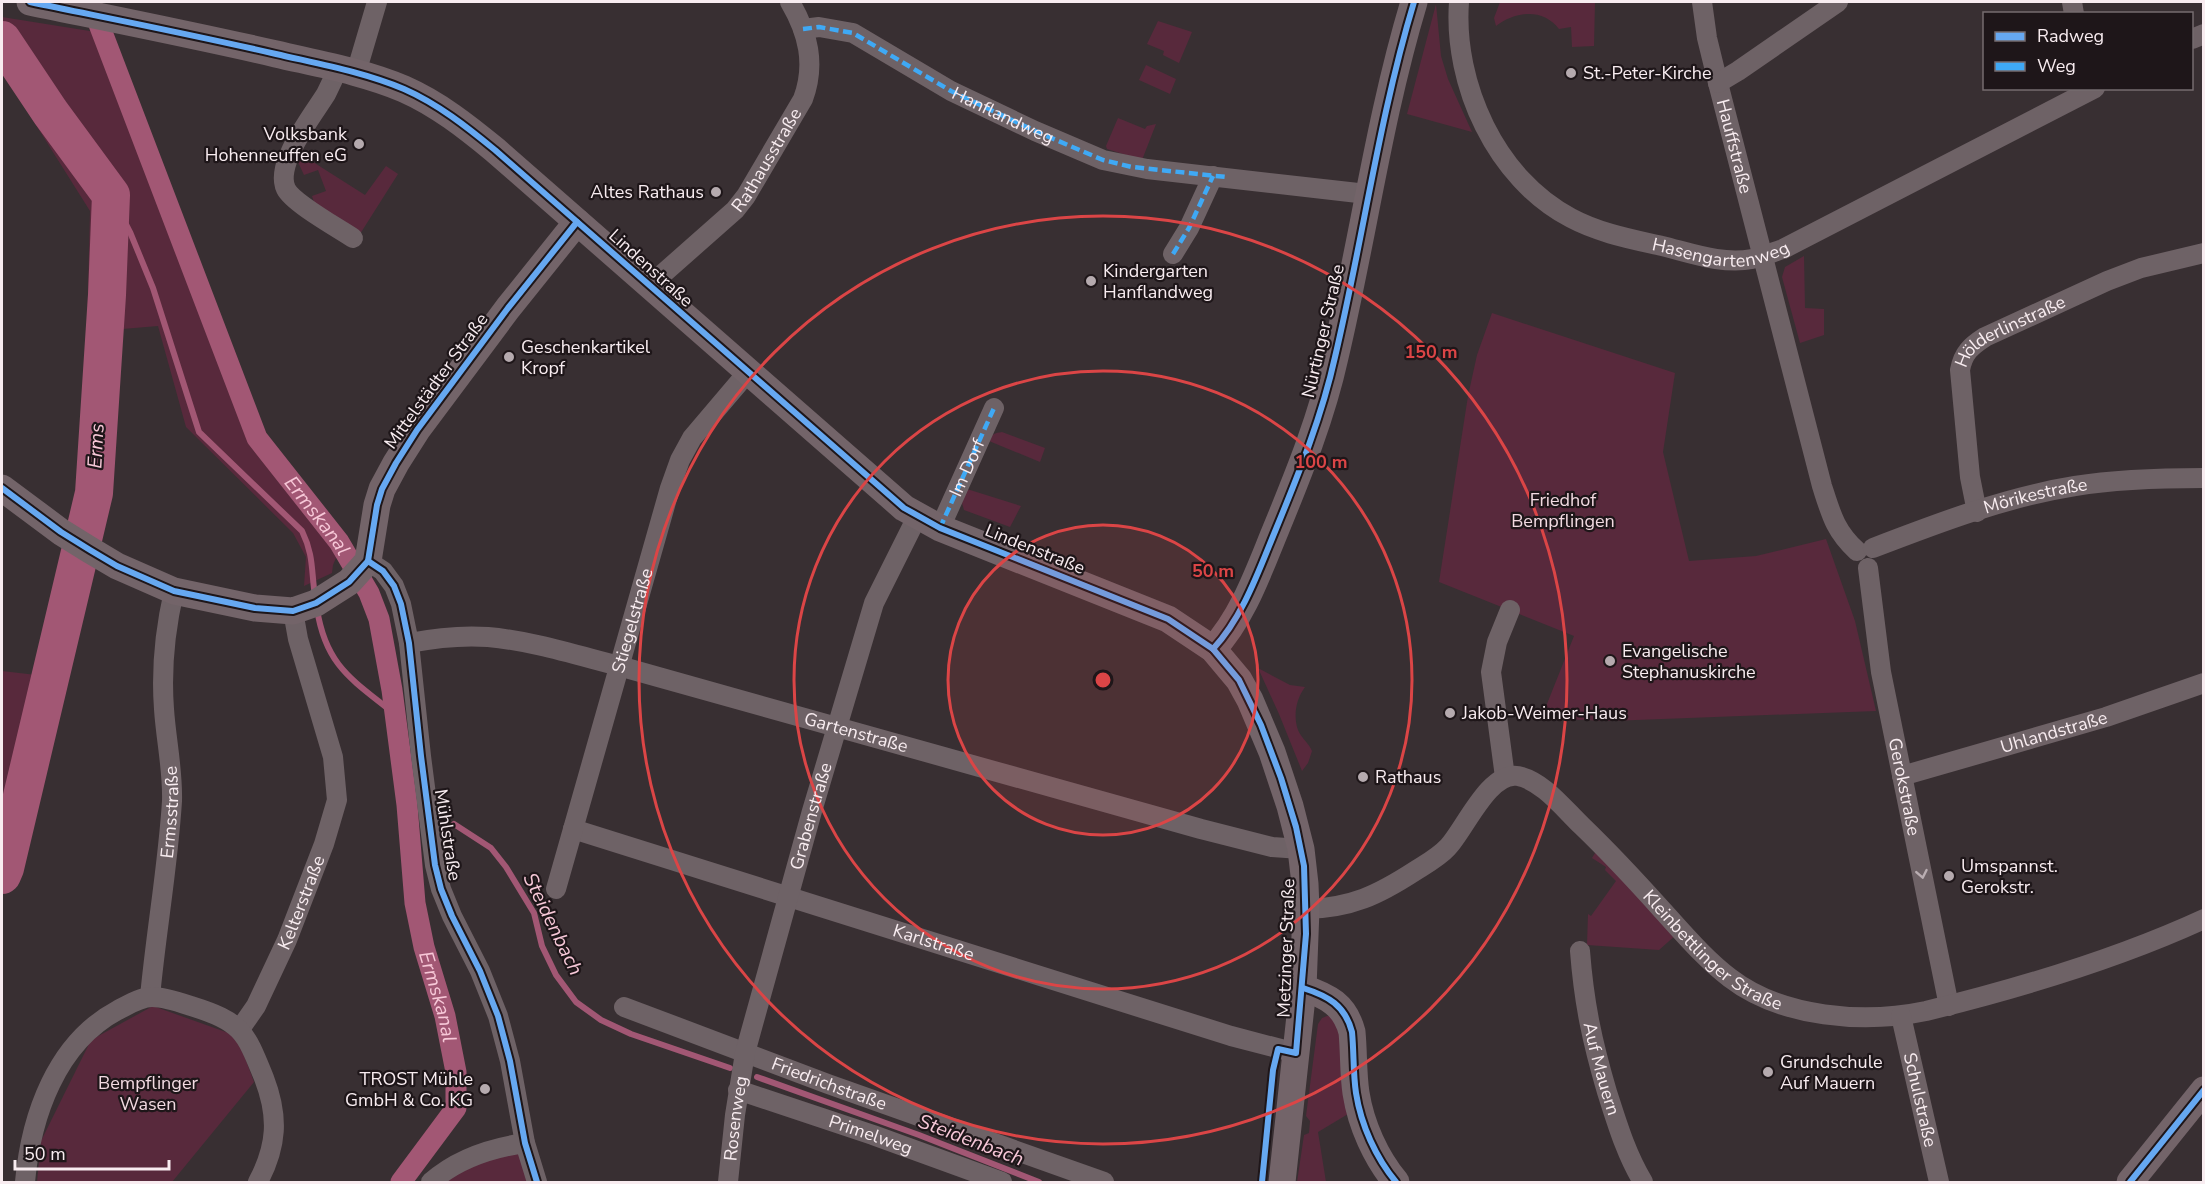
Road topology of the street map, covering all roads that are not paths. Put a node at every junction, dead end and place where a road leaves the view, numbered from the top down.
1 (30, 2) edge
2 (377, 2) edge
3 (790, 2) edge
4 (1414, 2) edge
5 (1459, 2) edge
6 (1702, 2) edge
7 (1838, 2) edge
8 (803, 29) junction
9 (347, 71) junction
10 (1718, 83) junction
11 (2091, 90) edge
12 (1214, 176) junction
13 (1367, 194) junction
14 (577, 222) junction
15 (352, 238) dead end
16 (2204, 253) edge
17 (1173, 254) dead end
18 (1762, 257) junction
19 (649, 286) junction
20 (748, 372) junction
21 (994, 408) dead end
22 (2204, 478) edge
23 (2, 488) edge
24 (1977, 512) junction
25 (928, 522) junction
26 (1865, 549) junction
27 (368, 561) junction
28 (174, 591) junction
29 (299, 609) junction
30 (1510, 610) dead end
31 (409, 643) junction
32 (1213, 649) junction
33 (619, 666) junction
34 (2204, 683) edge
35 (837, 728) junction
36 (1902, 776) junction
37 (1505, 777) junction
38 (573, 829) junction
39 (1301, 849) junction
40 (556, 889) dead end
41 (789, 896) junction
42 (1306, 909) junction
43 (2204, 919) edge
44 (1580, 951) dead end
45 (1303, 988) junction
46 (150, 997) junction
47 (1948, 1006) junction
48 (624, 1007) dead end
49 (1901, 1016) junction
50 (240, 1029) junction
51 (745, 1053) junction
52 (1296, 1053) junction
53 (738, 1090) junction
54 (2204, 1090) edge
55 (525, 1143) junction
56 (25, 1182) edge
57 (258, 1182) edge
58 (431, 1182) edge
59 (537, 1182) edge
60 (728, 1182) edge
61 (1002, 1182) edge
62 (1098, 1182) edge
63 (1282, 1182) edge
64 (1396, 1182) edge
65 (1643, 1182) edge
66 (1939, 1182) edge
67 (2130, 1182) edge

1 - 9 street, Lindenstraße
2 - 9 street
3 - 8 street, Rathausstraße
4 - 13 street, Nürtinger Straße
5 - 18 street, Hasengartenweg
6 - 10 street, Hauffstraße
7 - 10 street
8 - 12 street, Hanflandweg
8 - 19 street, Rathausstraße
9 - 14 street, Lindenstraße
9 - 15 street
10 - 18 street, Hauffstraße
11 - 18 street, Hasengartenweg
12 - 13 street, Hanflandweg
12 - 17 street
13 - 32 street, Nürtinger Straße
14 - 19 street, Lindenstraße
14 - 27 street, Mittelstädter Straße
16 - 24 street, Hölderlinstraße
18 - 26 street
19 - 20 street, Lindenstraße
20 - 25 street, Lindenstraße
20 - 33 street, Stiegelstraße
21 - 25 street, Im Dorf
22 - 24 street, Mörikestraße
23 - 28 street
24 - 26 street, Mörikestraße
25 - 32 street, Lindenstraße
25 - 35 street, Grabenstraße
26 - 36 street, Gerokstraße
27 - 29 street
27 - 31 street, Mühlstraße
28 - 29 street
28 - 46 street, Ermsstraße
29 - 50 street, Kelterstraße
30 - 37 street
31 - 33 street, Gartenstraße
31 - 55 street, Mühlstraße
32 - 39 street, Metzinger Straße
33 - 35 street, Gartenstraße
33 - 38 street, Stiegelstraße
34 - 36 street, Uhlandstraße
35 - 39 street, Gartenstraße
35 - 41 street, Grabenstraße
36 -> 47 street, Gerokstraße
37 - 42 street
37 - 49 street, Kleinbettlinger Straße
38 - 40 street, Stiegelstraße
38 - 41 street, Karlstraße
39 - 42 street, Metzinger Straße
41 - 51 street, Grabenstraße
41 - 52 street, Karlstraße
42 - 45 street, Metzinger Straße
43 - 47 street, Kleinbettlinger Straße
44 - 65 street, Auf Mauern
45 - 52 street, Metzinger Straße
45 - 64 street
46 - 50 street
46 - 56 street
47 - 49 street, Kleinbettlinger Straße
48 - 51 street, Friedrichstraße
49 - 66 street, Schulstraße
50 - 57 street
51 - 53 street, Rosenweg
51 - 62 street, Friedrichstraße
52 - 63 street, Metzinger Straße
53 - 60 street, Rosenweg
53 - 61 street, Primelweg
54 - 67 street
55 - 58 street
55 - 59 street, Mühlstraße

